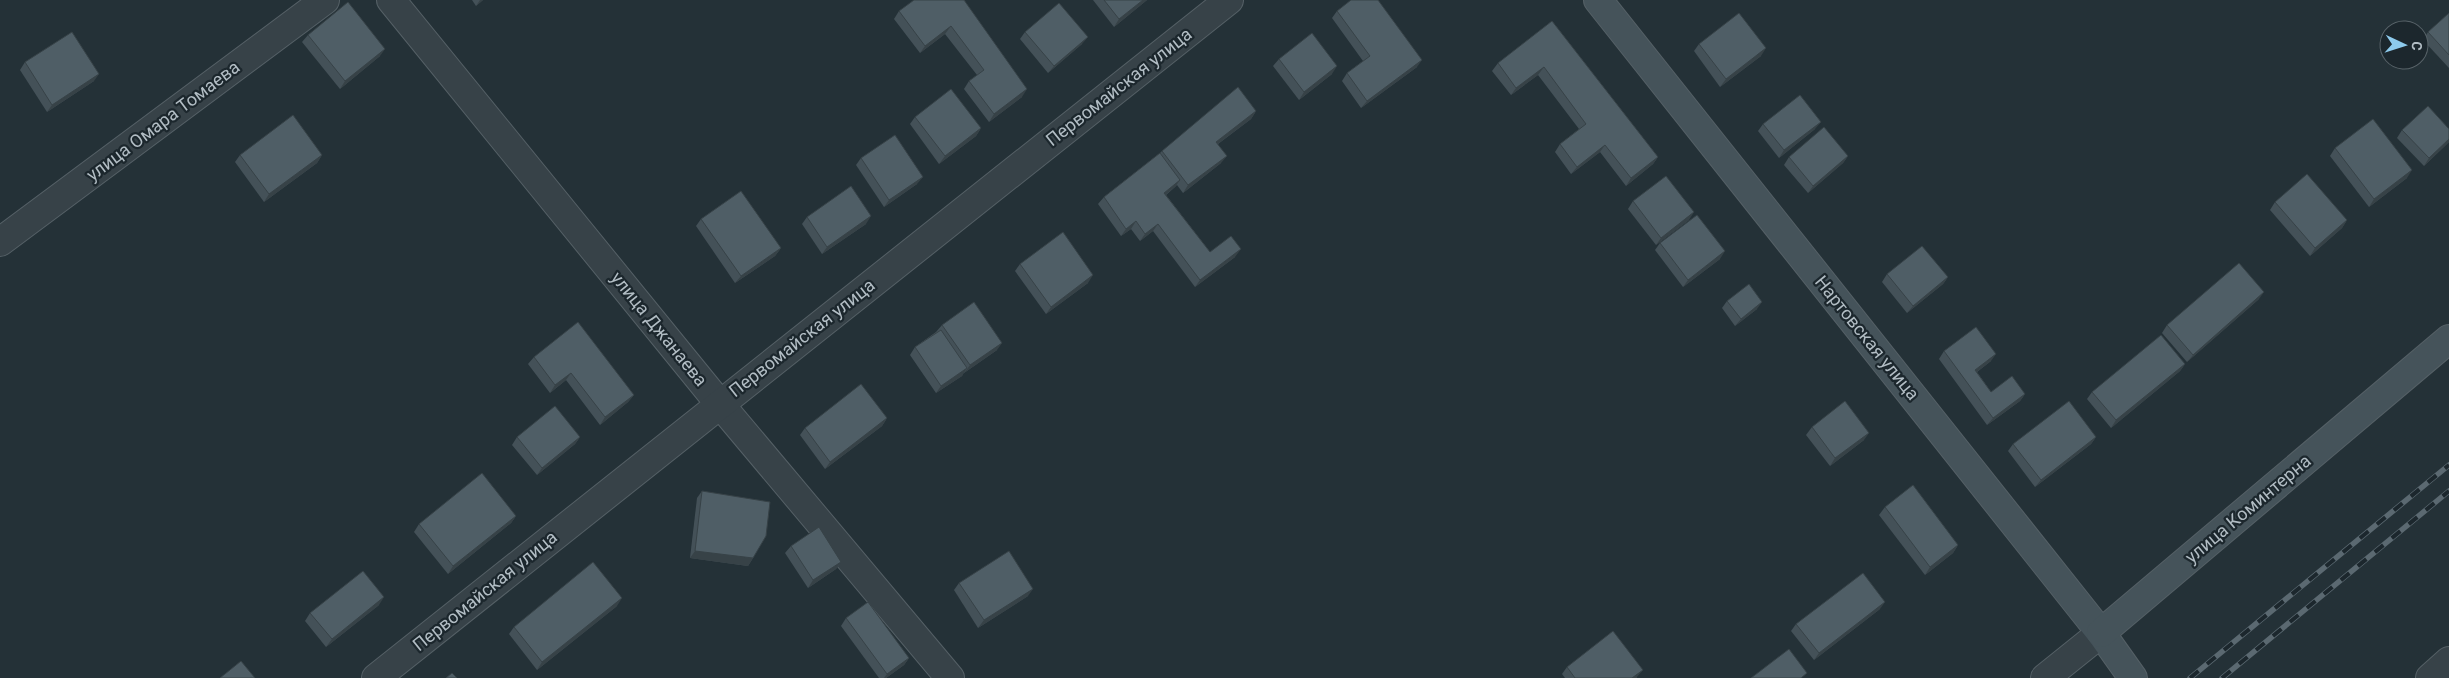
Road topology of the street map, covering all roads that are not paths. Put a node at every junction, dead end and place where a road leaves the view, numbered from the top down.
1 (325, 0) edge
2 (391, 0) edge
3 (1229, 0) edge
4 (1598, 0) edge
5 (0, 242) edge
6 (2449, 339) edge
7 (719, 403) junction
8 (2101, 633) junction
9 (2449, 661) edge
10 (376, 678) edge
11 (950, 678) edge
12 (2045, 678) edge
13 (2133, 678) edge
14 (2430, 678) edge

1 - 5 street, улица Омара Томаева
2 - 7 street, улица Джанаева
3 - 7 street, Первомайская улица
4 - 8 street, Нартовская улица
6 - 8 street, улица Коминтерна
7 - 10 street, Первомайская улица
7 - 11 street, улица Джанаева
8 - 12 street, улица Коминтерна
8 - 13 street, Нартовская улица
9 - 14 street

